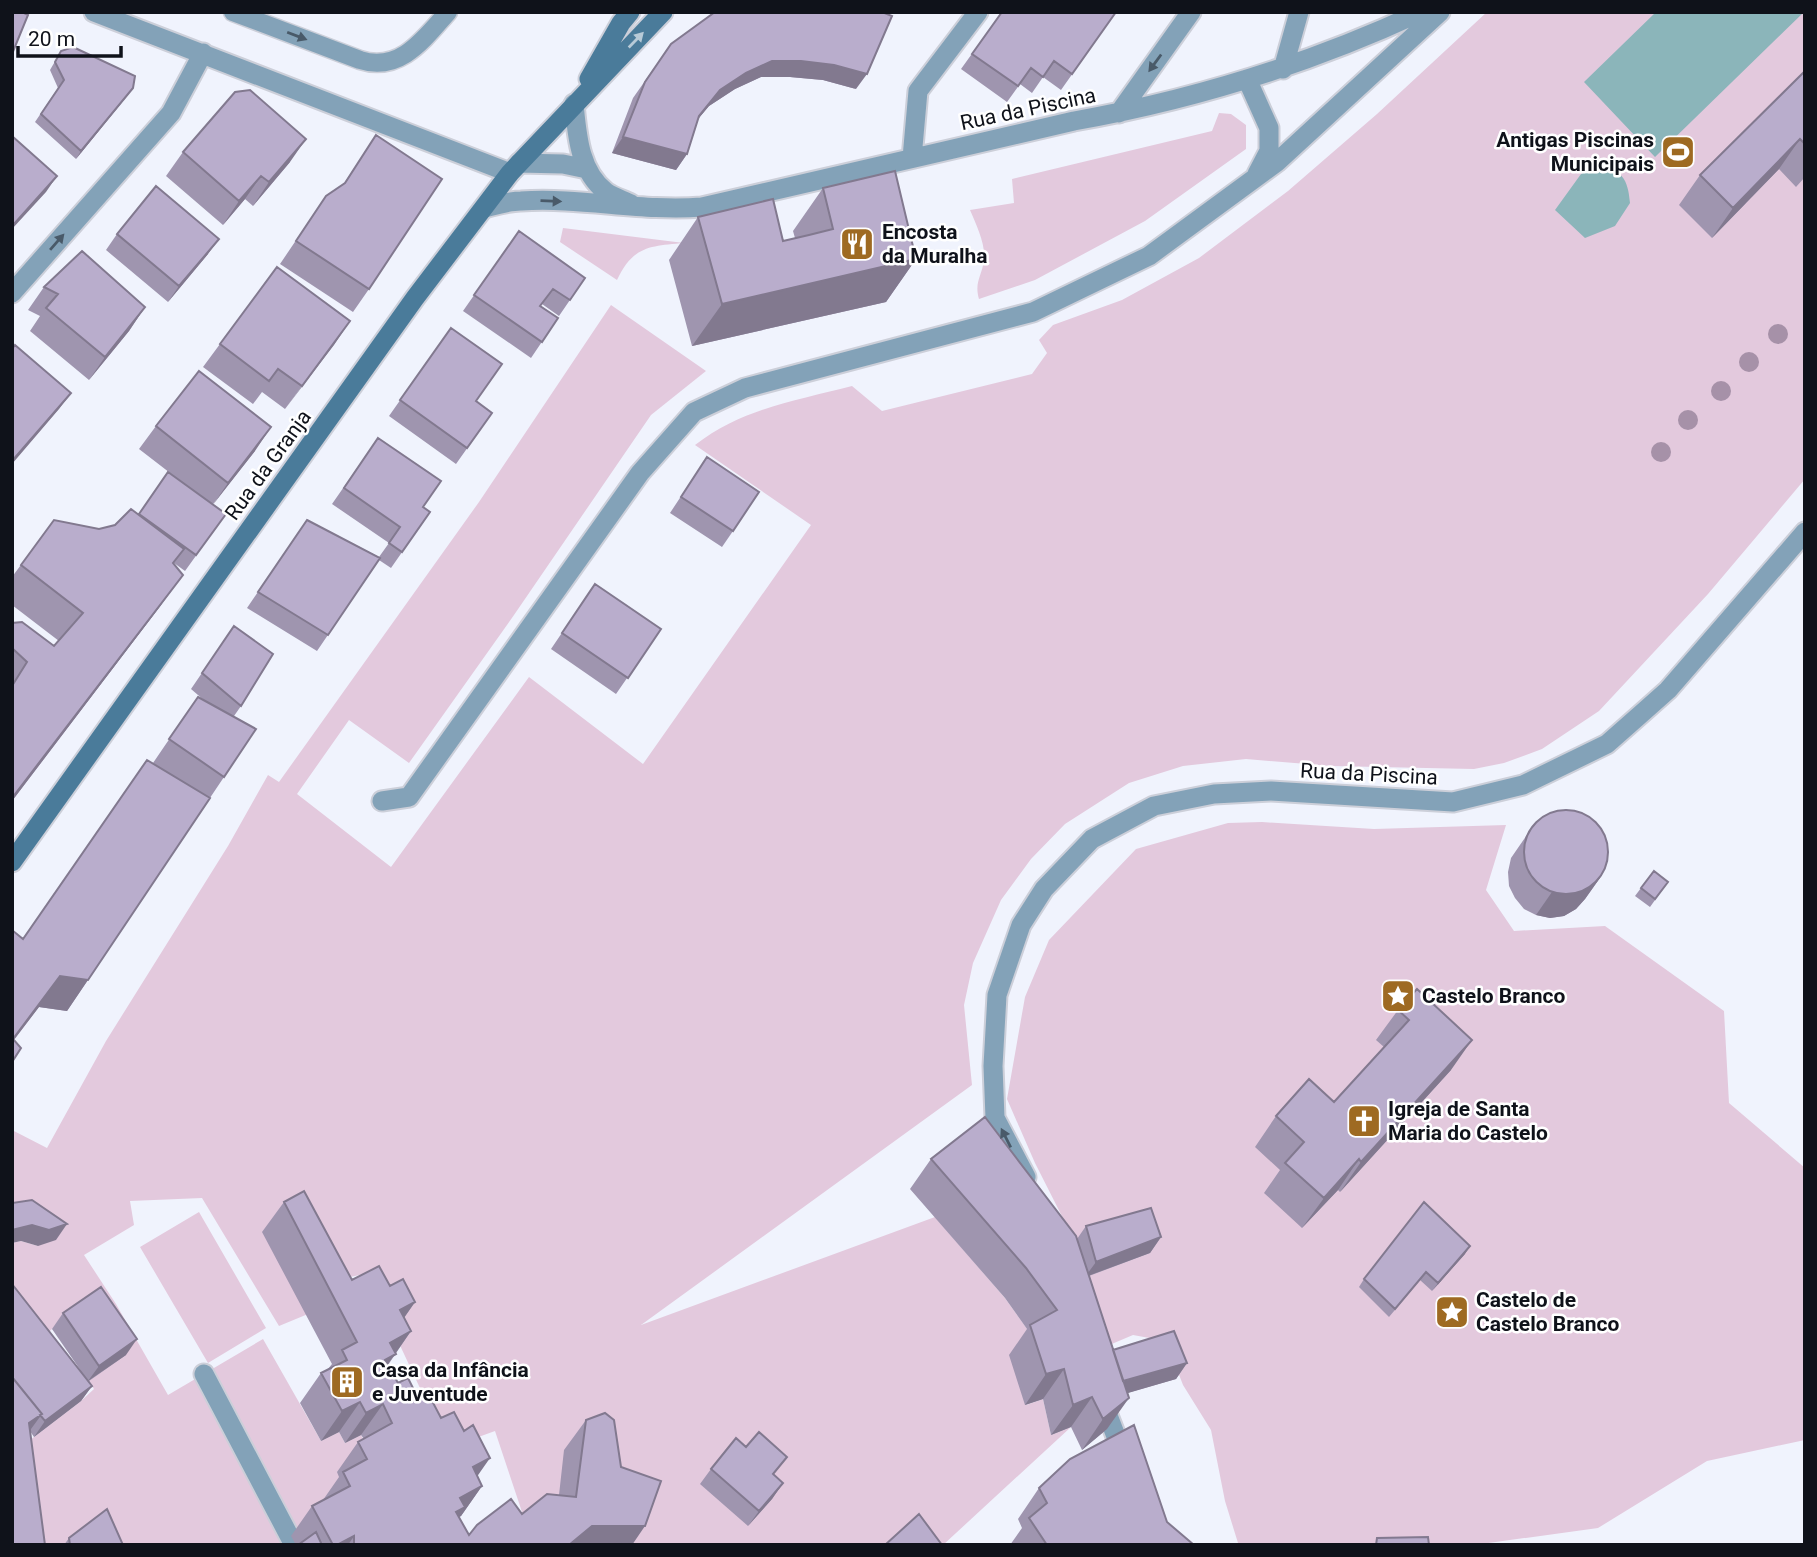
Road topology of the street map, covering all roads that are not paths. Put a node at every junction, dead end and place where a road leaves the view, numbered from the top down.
1 (94, 12) edge
2 (233, 12) edge
3 (448, 12) edge
4 (630, 12) edge
5 (663, 12) edge
6 (978, 12) edge
7 (1191, 12) edge
8 (1299, 12) edge
9 (1421, 12) edge
10 (1440, 12) edge
11 (203, 53) junction
12 (1283, 69) junction
13 (1247, 79) junction
14 (574, 104) junction
15 (1119, 113) junction
16 (912, 158) junction
17 (514, 168) junction
18 (587, 169) junction
19 (1255, 178) junction
20 (635, 206) junction
21 (484, 208) junction
22 (12, 293) edge
23 (1805, 532) edge
24 (382, 801) dead end
25 (12, 862) edge
26 (1031, 1188) edge
27 (204, 1374) dead end
28 (1096, 1376) edge
29 (1129, 1472) edge
30 (293, 1545) edge

1 - 11 street
2 -> 3 lane
4 - 14 main road, Rua da Granja
14 -> 5 main road, Rua da Granja
6 - 16 street
7 -> 15 street
8 - 12 street
9 - 12 street, Rua da Piscina
10 - 19 street
11 - 17 street
22 -> 11 street
12 - 13 street, Rua da Piscina
13 - 15 street, Rua da Piscina
13 - 19 street
14 - 17 main road, Rua da Granja
14 - 18 street
15 - 16 street, Rua da Piscina
16 - 20 street, Rua da Piscina
17 - 18 street
17 - 21 main road, Rua da Granja
18 - 20 street
19 - 24 street
21 -> 20 street, Rua da Piscina
21 - 25 main road, Rua da Granja
26 -> 23 street, Rua da Piscina
27 - 30 street
28 - 29 street

